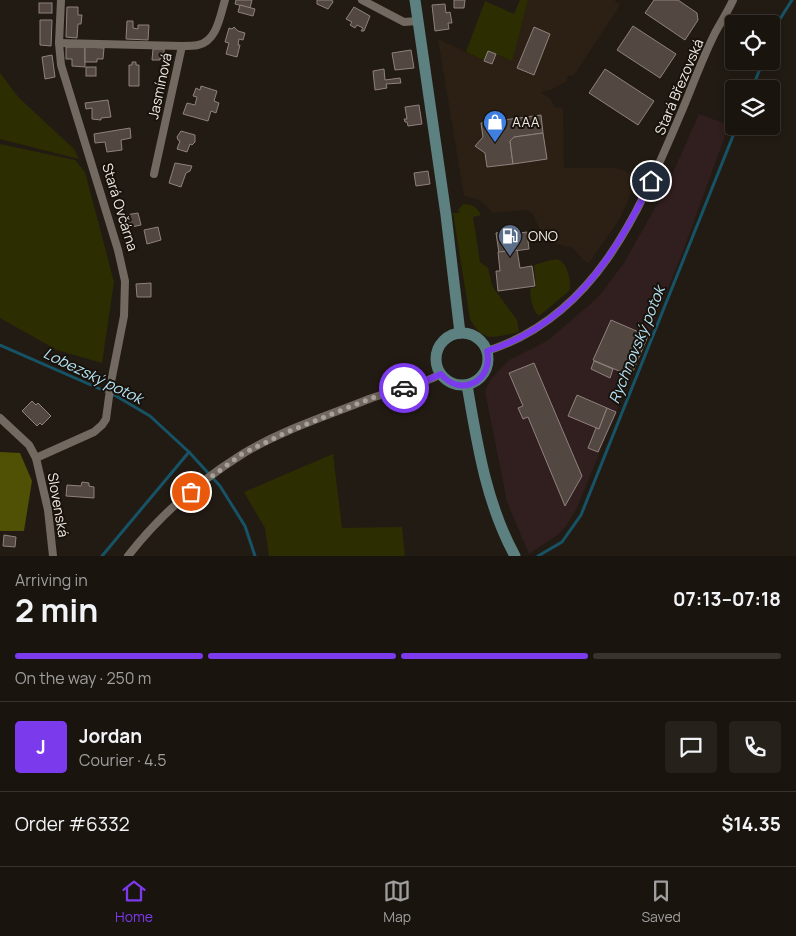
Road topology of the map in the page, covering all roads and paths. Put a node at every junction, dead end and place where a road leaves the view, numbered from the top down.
1 (61, 0) edge
2 (225, 0) edge
3 (362, 0) edge
4 (415, 0) edge
5 (733, 0) edge
6 (418, 21) junction
7 (60, 43) junction
8 (182, 46) junction
9 (154, 174) dead end
10 (460, 333) junction
11 (487, 351) junction
12 (441, 374) junction
13 (467, 385) junction
14 (0, 418) edge
15 (36, 458) junction
16 (53, 556) edge
17 (128, 556) edge
18 (515, 556) edge

1 - 7 street, Stará Ovčárna
2 - 8 street, Jasmínová
3 - 6 street
4 - 6 main road
5 - 11 street, Stará Březovská
6 - 10 main road
7 - 8 street
7 - 15 street, Stará Ovčárna
8 - 9 street, Jasmínová
10 - 11 main road
10 - 12 main road
11 - 13 main road
12 - 13 main road
12 - 17 street
13 - 18 main road
14 - 15 street
15 - 16 street, Slovenská

